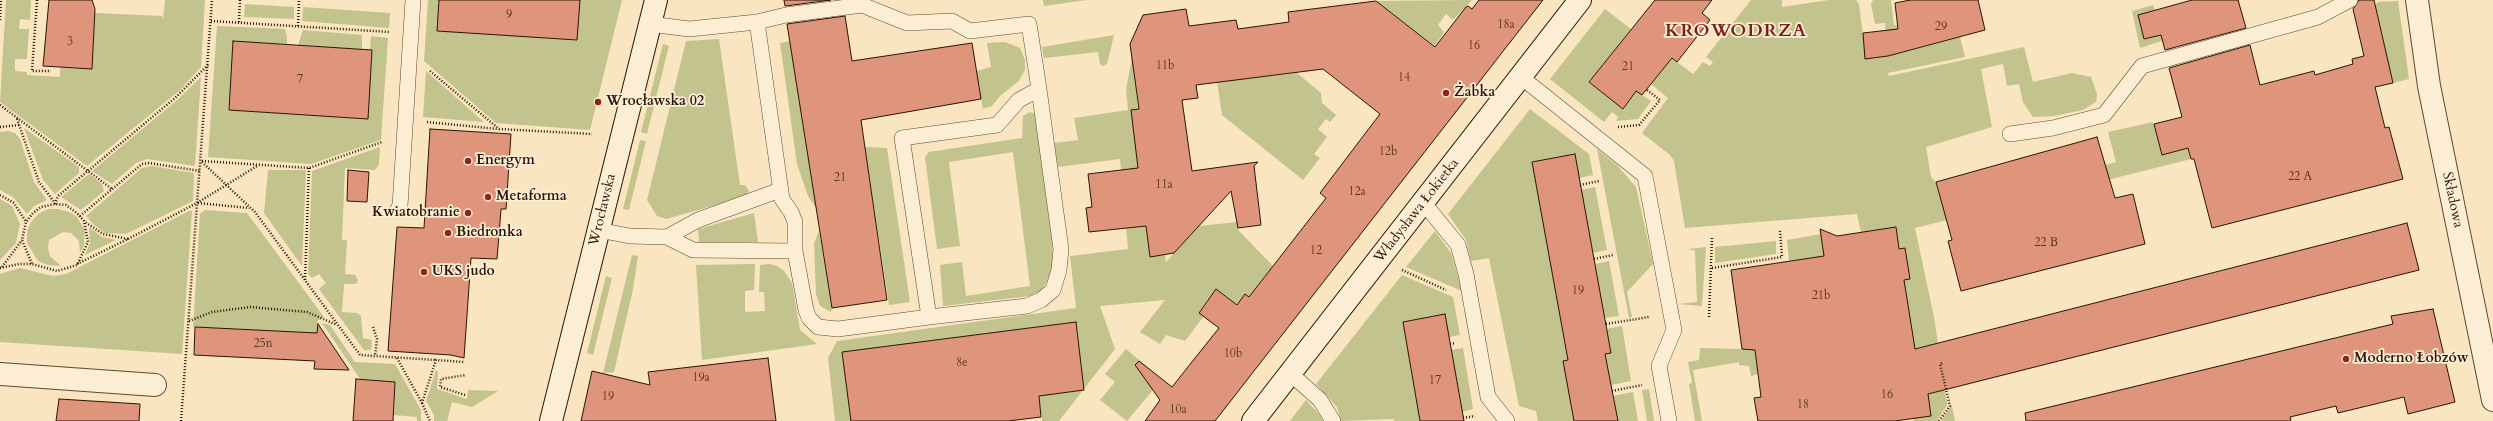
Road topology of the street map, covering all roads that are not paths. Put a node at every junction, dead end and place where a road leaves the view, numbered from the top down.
1 (413, 0) edge
2 (656, 0) edge
3 (1580, 0) edge
4 (2350, 0) edge
5 (2418, 0) edge
6 (756, 22) junction
7 (650, 24) junction
8 (1521, 77) junction
9 (1039, 89) junction
10 (2010, 134) dead end
11 (780, 190) junction
12 (1423, 202) junction
13 (398, 209) dead end
14 (598, 230) junction
15 (667, 237) junction
16 (795, 251) junction
17 (929, 317) junction
18 (1290, 373) junction
19 (0, 374) edge
20 (155, 385) dead end
21 (2493, 400) edge
22 (550, 421) edge
23 (1253, 421) edge
24 (1333, 421) edge
25 (1507, 421) edge
26 (1669, 421) edge

1 - 13 lane
2 - 7 street, Wrocławska
3 - 8 street, Władysława Łokietka
4 - 10 lane
5 - 21 street, Składowa
6 - 7 lane
6 - 9 lane
6 - 11 lane
7 - 14 street, Wrocławska
8 - 12 street, Władysława Łokietka
8 - 26 lane
9 - 17 lane
9 - 17 lane
11 - 15 lane
11 - 16 lane
12 - 18 street, Władysława Łokietka
12 - 25 lane
14 - 15 lane
14 - 22 street, Wrocławska
15 - 16 lane
16 - 17 lane
18 - 23 street, Władysława Łokietka
18 - 24 lane
19 - 20 street

